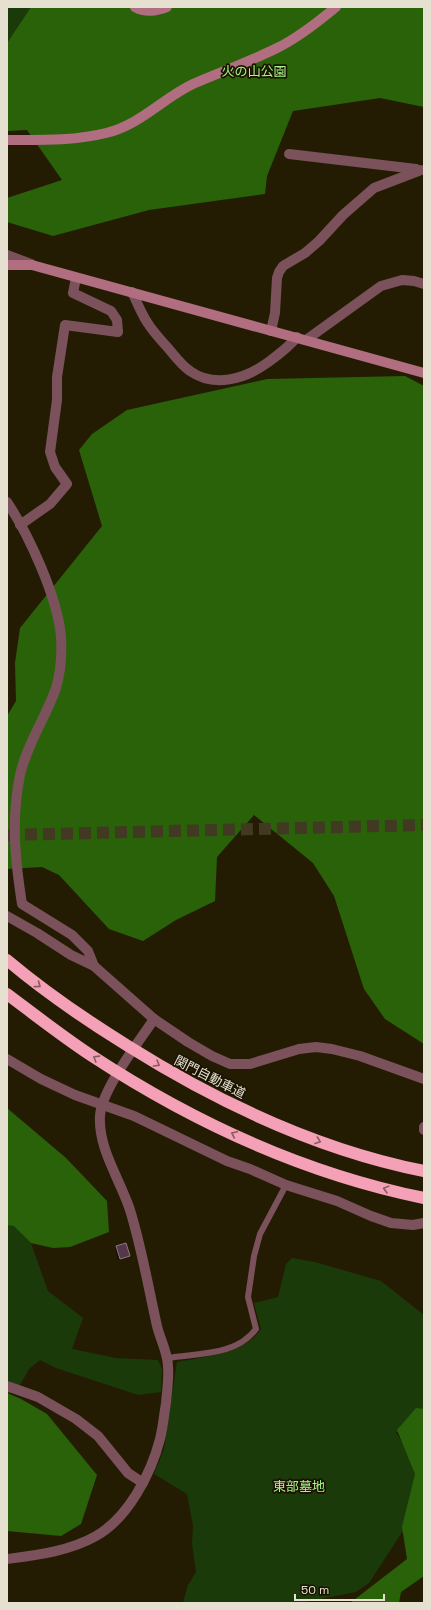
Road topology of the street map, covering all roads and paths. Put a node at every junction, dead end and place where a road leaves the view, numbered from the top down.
1 (135, 7) edge
2 (167, 7) edge
3 (336, 7) edge
4 (7, 140) edge
5 (289, 154) dead end
6 (422, 170) edge
7 (7, 255) edge
8 (7, 264) edge
9 (32, 265) junction
10 (76, 278) junction
11 (424, 284) edge
12 (132, 292) junction
13 (271, 331) junction
14 (302, 339) junction
15 (424, 373) edge
16 (7, 502) edge
17 (20, 525) junction
18 (7, 916) edge
19 (7, 960) edge
20 (94, 966) junction
21 (7, 994) edge
22 (154, 1019) junction
23 (7, 1059) edge
24 (424, 1079) edge
25 (101, 1105) junction
26 (424, 1171) edge
27 (286, 1185) junction
28 (424, 1198) edge
29 (424, 1222) edge
30 (168, 1358) junction
31 (7, 1386) edge
32 (143, 1483) junction
33 (7, 1559) edge

1 - 2 street
3 - 4 street
5 - 6 street
6 - 13 street
7 - 9 street
8 - 9 street
9 - 10 street
10 - 12 street
10 - 17 street
11 - 14 street
12 - 13 street
12 - 14 street
13 - 14 street
14 - 15 street
16 - 17 street
17 - 20 street
18 - 20 street
19 -> 26 highway, 関門自動車道
20 - 22 street
28 -> 21 highway
22 - 24 street
22 - 25 street
23 - 25 street
25 - 27 street
25 - 30 street
27 - 29 street
27 - 30 lane
30 - 32 street
31 - 32 street
32 - 33 street

